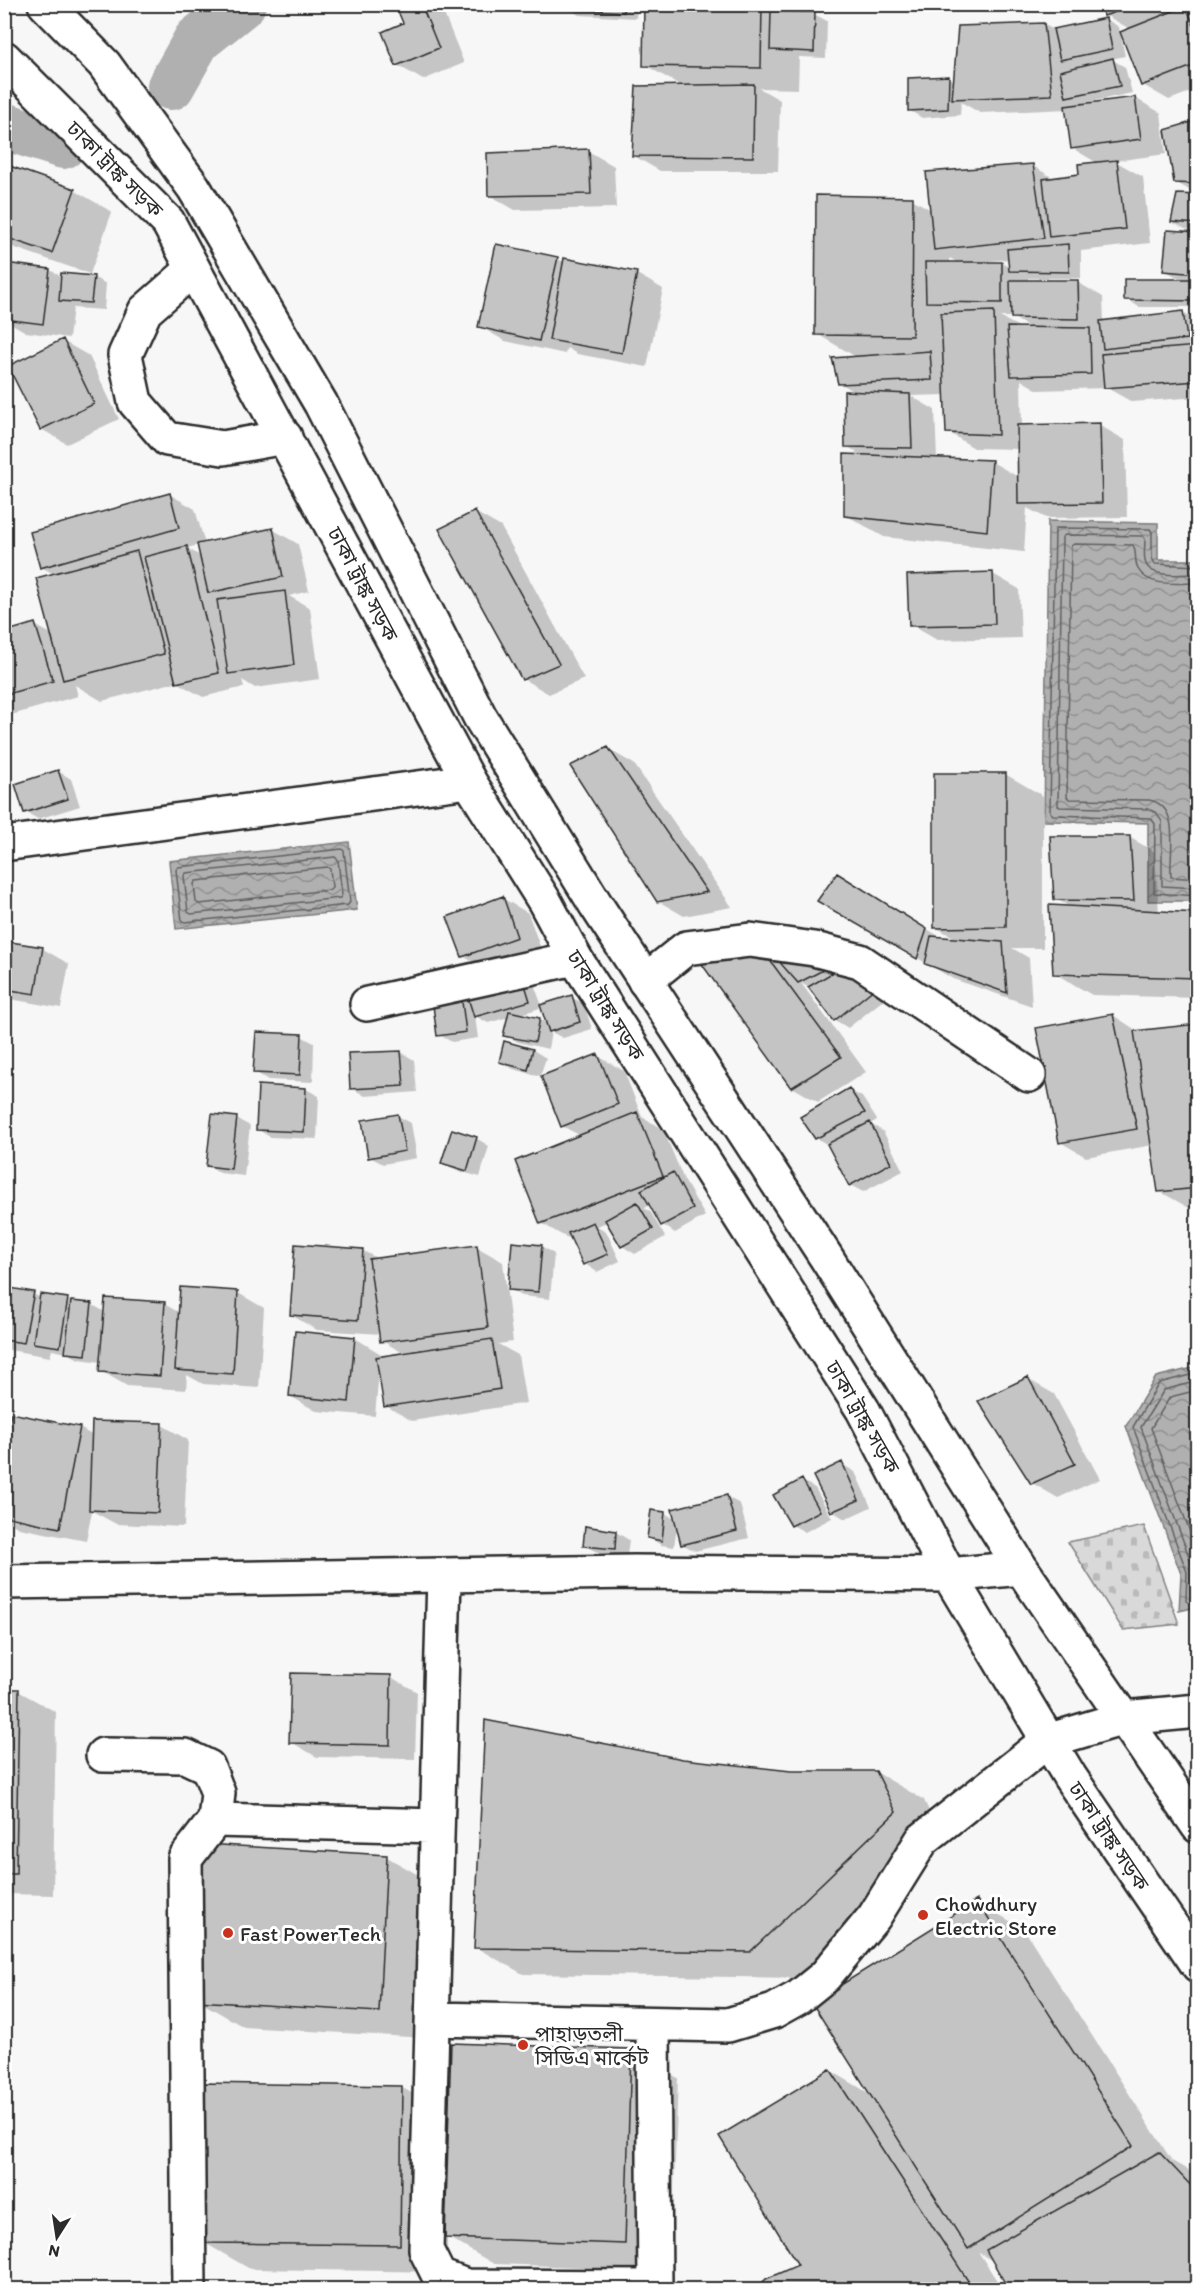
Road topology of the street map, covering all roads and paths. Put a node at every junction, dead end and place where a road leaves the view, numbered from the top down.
1 (45, 4) edge
2 (4, 58) edge
3 (193, 269) junction
4 (285, 437) junction
5 (469, 781) junction
6 (4, 844) edge
7 (574, 958) junction
8 (645, 981) junction
9 (367, 1004) dead end
10 (1029, 1075) dead end
11 (1021, 1568) junction
12 (949, 1575) junction
13 (444, 1576) junction
14 (4, 1582) edge
15 (1197, 1711) edge
16 (1124, 1718) junction
17 (1047, 1740) junction
18 (103, 1755) dead end
19 (215, 1820) junction
20 (437, 1826) junction
21 (1197, 1826) edge
22 (1197, 1965) edge
23 (433, 2019) junction
24 (653, 2025) junction
25 (655, 2288) edge
26 (189, 2289) edge

1 - 8 main road, ঢাকা ট্রাঙ্ক সড়ক
2 - 3 main road, ঢাকা ট্রাঙ্ক সড়ক
3 - 4 main road, ঢাকা ট্রাঙ্ক সড়ক
3 - 4 main road
4 - 5 main road, ঢাকা ট্রাঙ্ক সড়ক
5 - 6 main road
5 - 7 main road, ঢাকা ট্রাঙ্ক সড়ক
7 - 9 main road
7 - 12 main road, ঢাকা ট্রাঙ্ক সড়ক
8 - 10 main road
8 - 11 main road, ঢাকা ট্রাঙ্ক সড়ক
11 - 12 main road
11 - 16 main road, ঢাকা ট্রাঙ্ক সড়ক
12 - 13 main road
12 - 17 main road, ঢাকা ট্রাঙ্ক সড়ক
13 - 14 main road
13 - 20 main road
15 - 16 main road
16 - 17 main road
16 - 21 main road, ঢাকা ট্রাঙ্ক সড়ক
17 - 22 main road, ঢাকা ট্রাঙ্ক সড়ক
17 - 24 main road
18 - 19 main road
19 - 20 main road
19 - 26 main road
20 - 23 main road
23 - 24 main road
23 - 25 main road
24 - 25 main road

